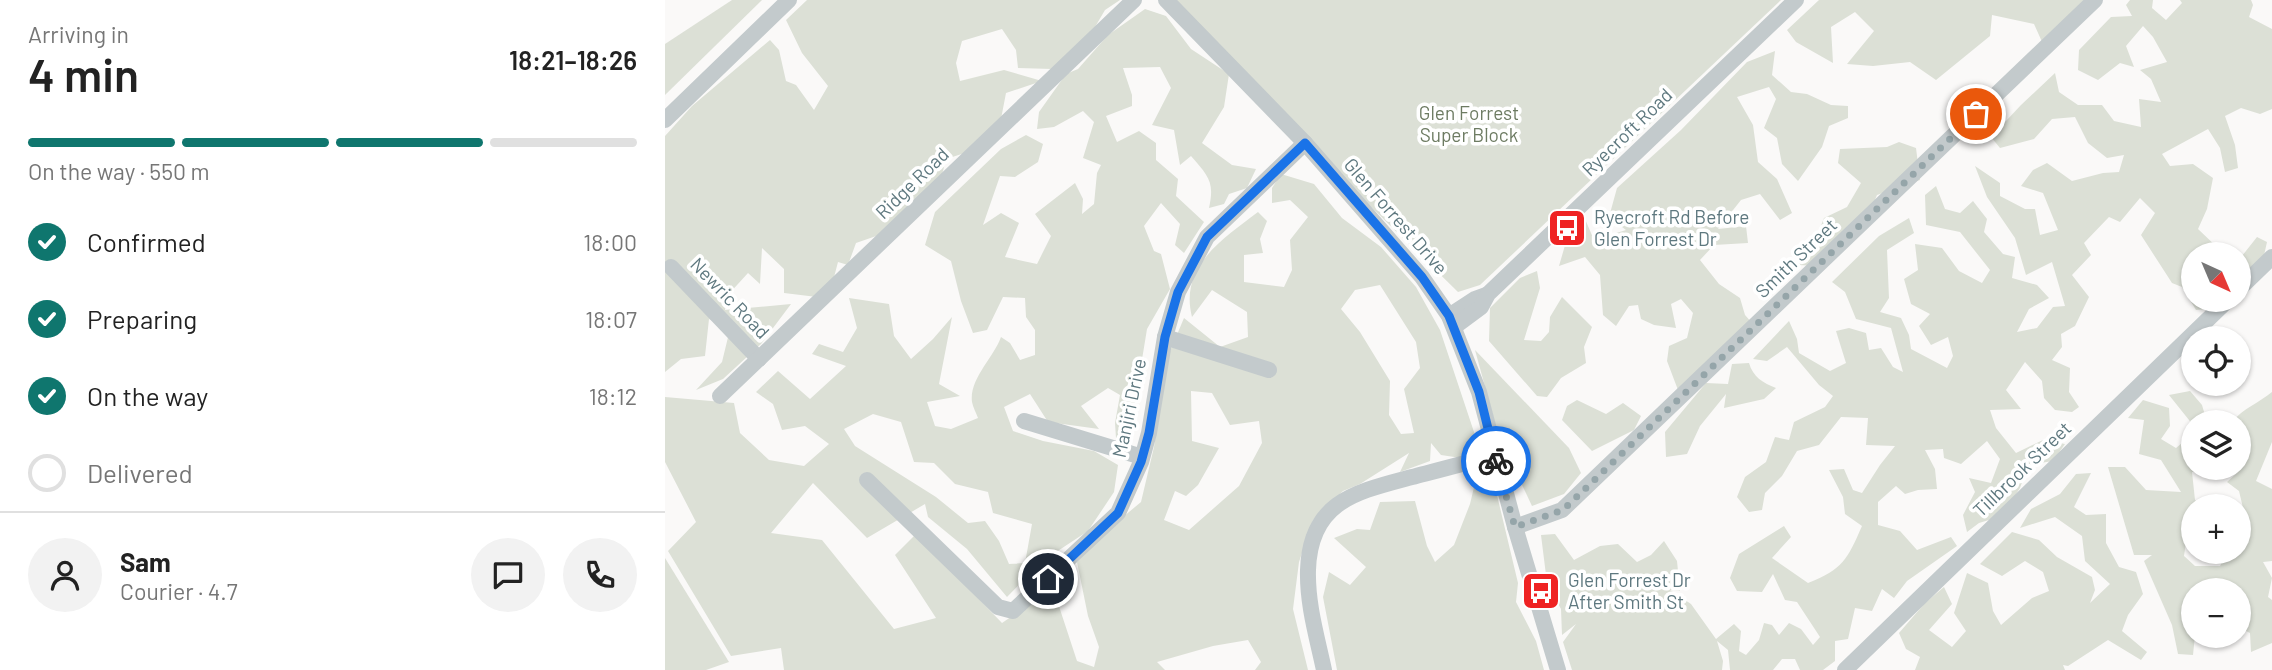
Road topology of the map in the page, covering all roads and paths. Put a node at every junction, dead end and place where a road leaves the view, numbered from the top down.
1 (789, 0) edge
2 (1134, 0) edge
3 (1166, 0) edge
4 (1796, 0) edge
5 (2095, 0) edge
6 (665, 120) edge
7 (1305, 143) junction
8 (2272, 257) edge
9 (671, 267) dead end
10 (2251, 277) edge
11 (2215, 312) edge
12 (1451, 322) junction
13 (1165, 337) junction
14 (759, 359) junction
15 (1269, 370) dead end
16 (720, 396) dead end
17 (1024, 421) dead end
18 (1495, 455) junction
19 (1142, 457) junction
20 (867, 480) dead end
21 (1515, 527) junction
22 (1324, 670) edge
23 (1558, 670) edge
24 (1845, 670) edge

1 - 6 street
2 - 14 street, Ridge Road
3 - 7 street, Glen Forrest Drive
4 - 12 street, Ryecroft Road
5 - 21 street, Smith Street
7 - 12 street, Glen Forrest Drive
7 - 13 street, Manjiri Drive
8 - 10 street
9 - 14 street, Newric Road
11 - 24 street, Tillbrook Street
12 - 18 street, Glen Forrest Drive
13 - 15 street
13 - 19 street, Manjiri Drive
14 - 16 street, Ridge Road
17 - 19 street
18 - 21 street, Glen Forrest Drive
18 - 22 street
19 - 20 street, Manjiri Drive
21 - 23 street, Glen Forrest Drive

